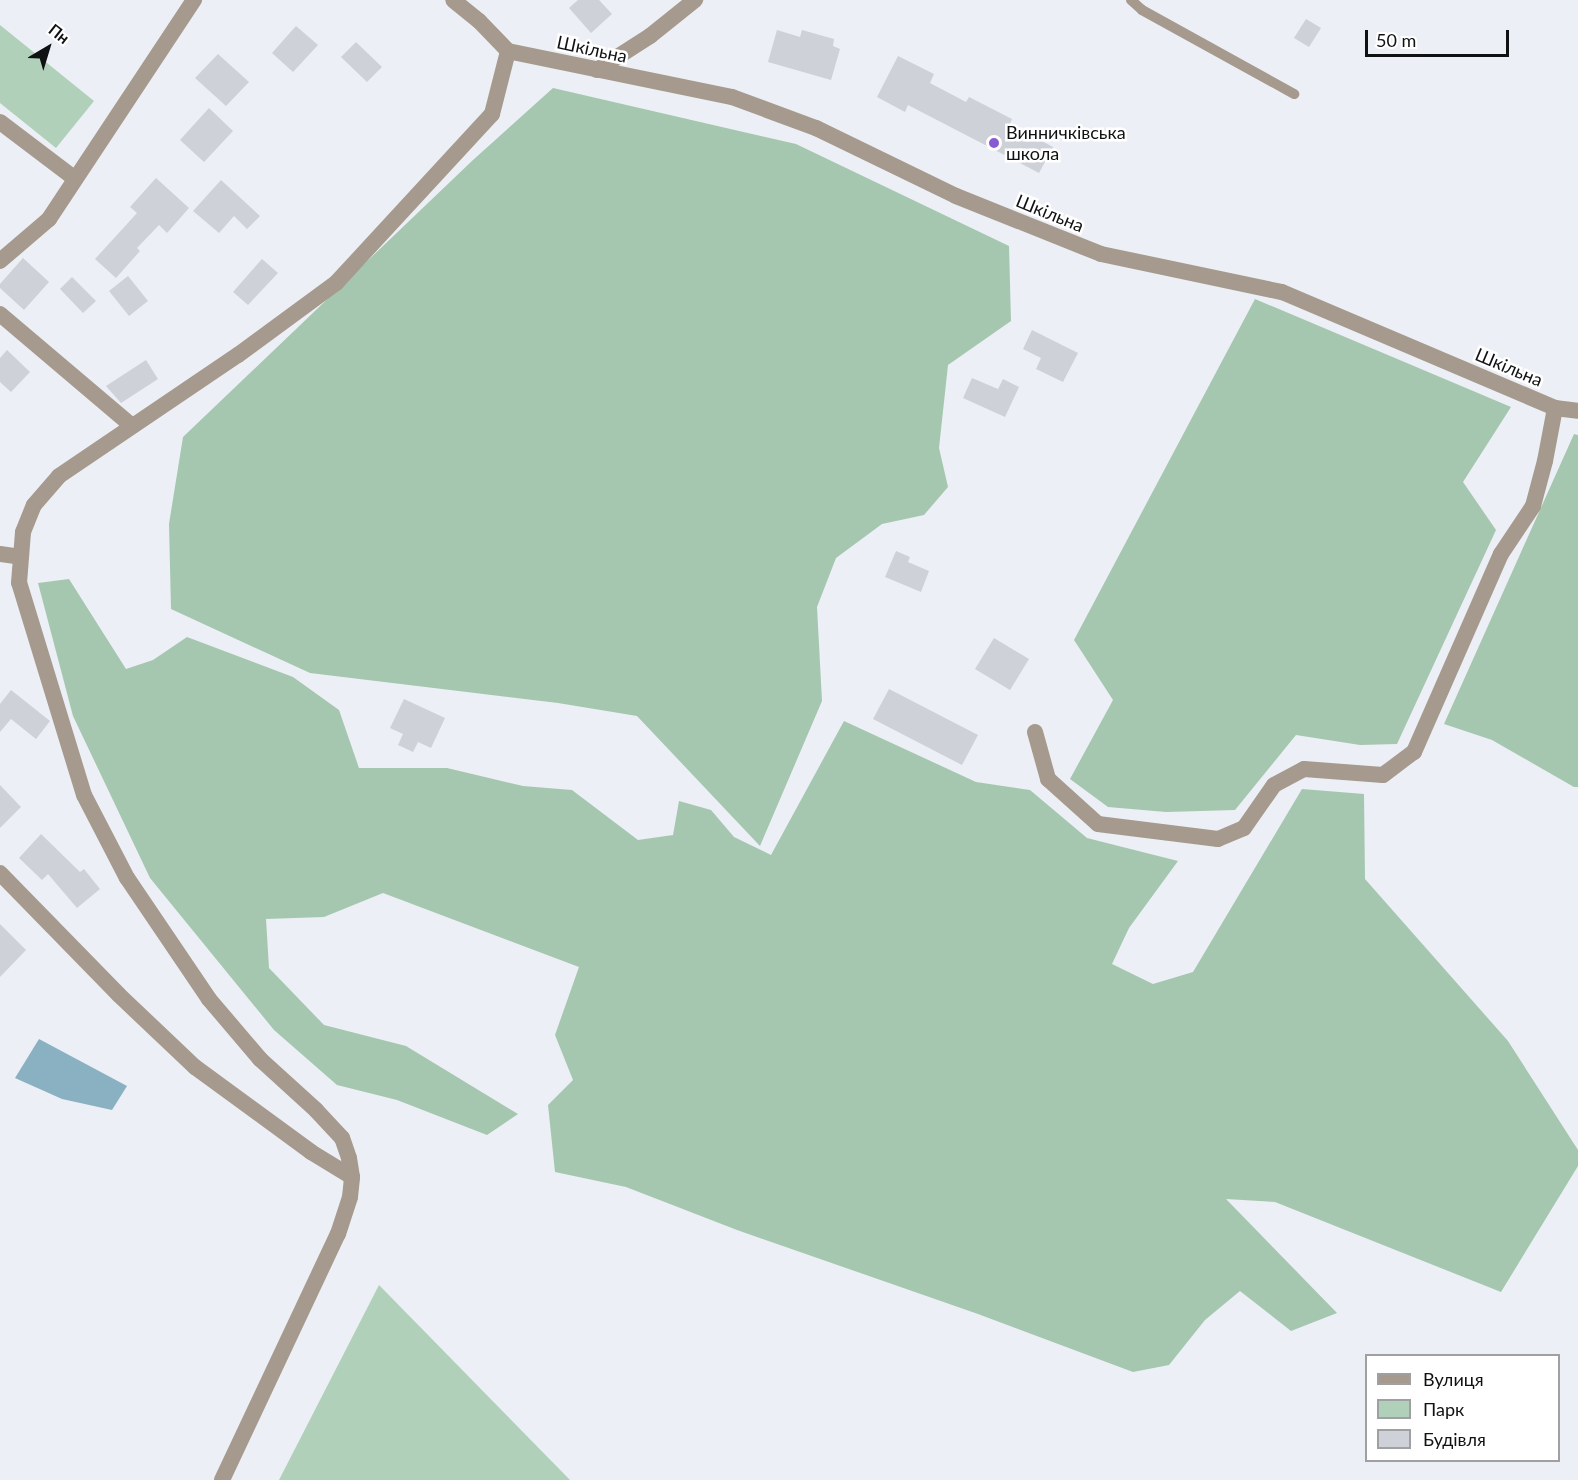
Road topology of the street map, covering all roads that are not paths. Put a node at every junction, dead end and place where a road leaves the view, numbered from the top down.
1 (194, 0) edge
2 (453, 0) edge
3 (695, 0) edge
4 (1131, 0) edge
5 (508, 51) junction
6 (597, 70) junction
7 (1294, 94) dead end
8 (0, 122) edge
9 (75, 178) junction
10 (0, 261) edge
11 (0, 314) edge
12 (1555, 408) junction
13 (1578, 411) edge
14 (132, 426) junction
15 (0, 554) edge
16 (21, 557) junction
17 (1035, 732) dead end
18 (0, 873) edge
19 (352, 1177) junction
20 (222, 1480) edge

1 - 9 street
2 - 5 street
3 - 6 street
4 - 7 lane
5 - 6 street, Шкільна
5 - 14 street
6 - 12 street, Шкільна
8 - 9 street
9 - 10 street
11 - 14 street
12 - 13 street, Шкільна
12 - 17 street
14 - 16 street
15 - 16 street
16 - 19 street
18 - 19 street
19 - 20 street

